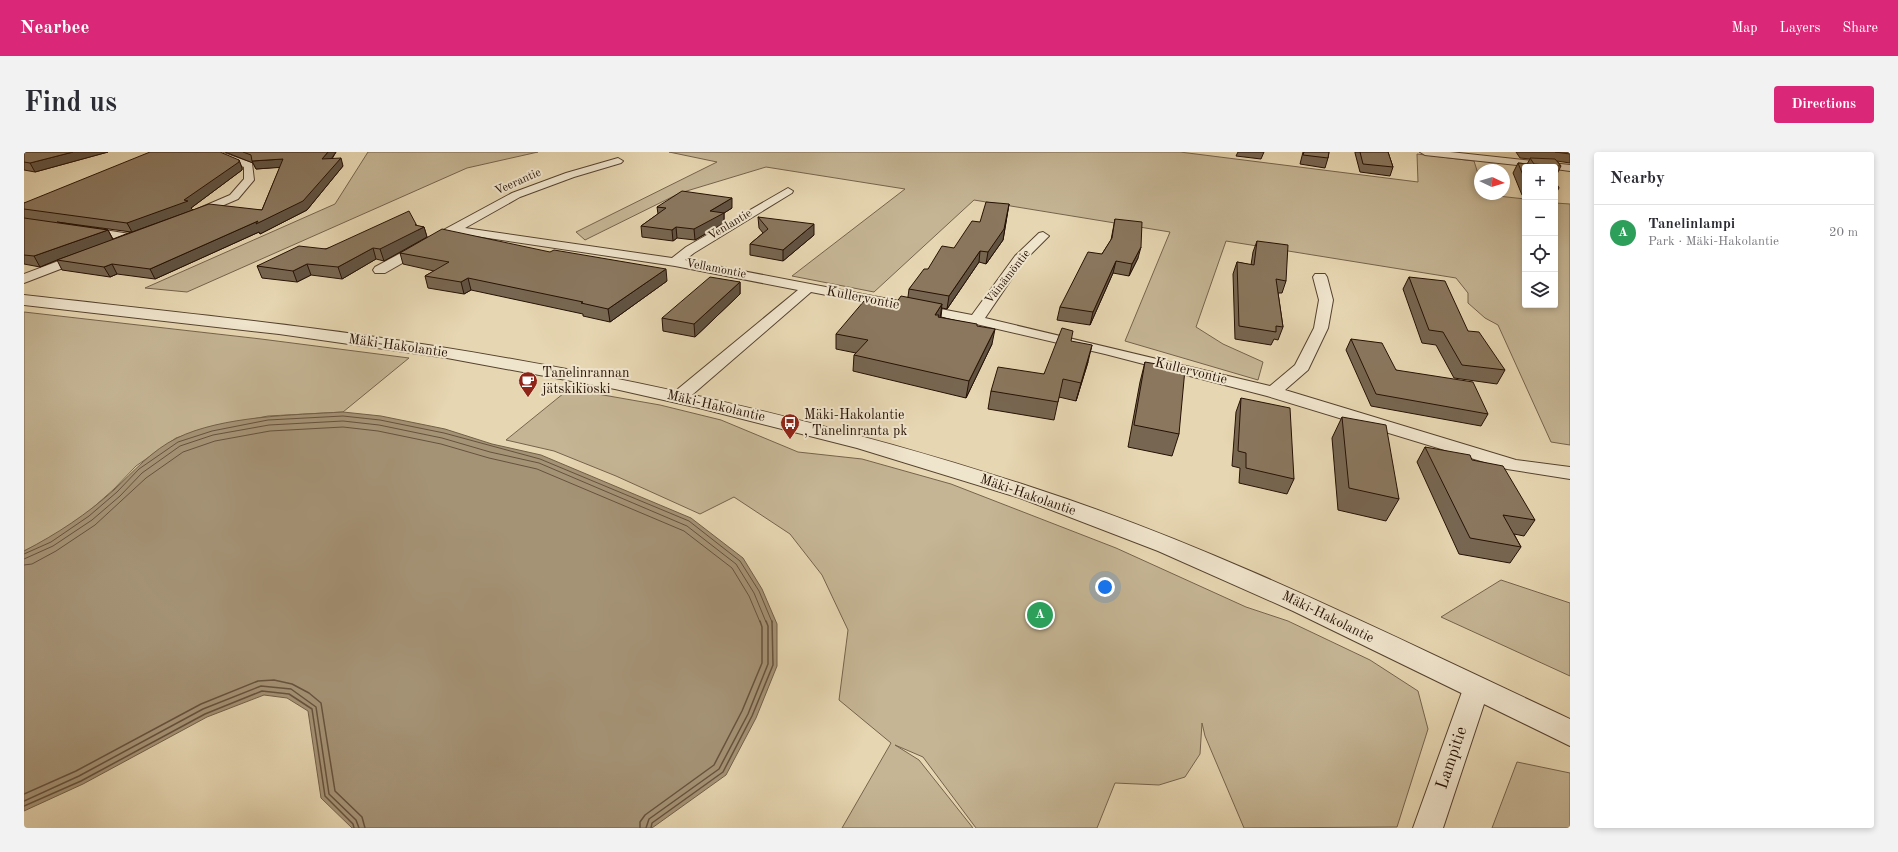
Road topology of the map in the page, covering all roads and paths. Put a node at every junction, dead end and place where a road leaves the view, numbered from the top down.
1 (212, 152) edge
2 (1424, 152) edge
3 (1483, 155) edge
4 (618, 161) dead end
5 (1570, 168) edge
6 (788, 191) dead end
7 (181, 219) edge
8 (70, 229) edge
9 (456, 230) junction
10 (1042, 236) dead end
11 (109, 246) edge
12 (96, 251) edge
13 (675, 262) junction
14 (380, 270) dead end
15 (1320, 277) dead end
16 (24, 279) edge
17 (808, 288) junction
18 (24, 300) edge
19 (976, 320) junction
20 (1273, 392) junction
21 (679, 397) junction
22 (1570, 473) edge
23 (1476, 689) junction
24 (1570, 733) edge
25 (1428, 828) edge

1 - 7 street
2 - 3 street
3 - 5 street
4 - 9 street, Veerantie
6 - 13 street, Venlantie
8 - 11 street
9 - 13 street, Vellamontie
9 - 14 street, Veerantie
10 - 19 street, Väinämöntie
12 - 16 street
13 - 17 street, Vellamontie
15 - 20 street
17 - 19 street, Kullervontie
17 - 21 street
18 - 21 street, Mäki-Hakolantie
19 - 20 street, Kullervontie
20 - 22 street, Kullervontie
21 - 23 street, Mäki-Hakolantie
23 - 24 street, Mäki-Hakolantie
23 - 25 street, Lampitie

